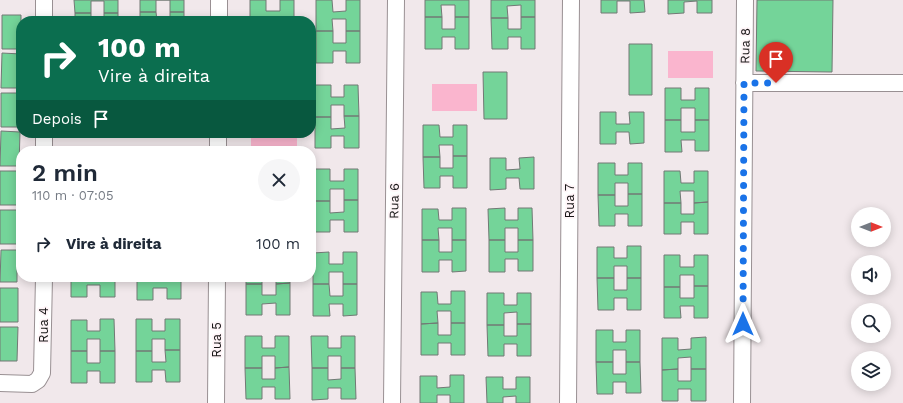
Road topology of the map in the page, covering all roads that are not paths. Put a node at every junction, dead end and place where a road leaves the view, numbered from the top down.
1 (44, 0) edge
2 (219, 0) edge
3 (396, 0) edge
4 (571, 0) edge
5 (745, 0) edge
6 (44, 16) edge
7 (219, 16) edge
8 (744, 83) junction
9 (903, 84) edge
10 (44, 282) edge
11 (217, 282) edge
12 (0, 383) edge
13 (216, 403) edge
14 (392, 403) edge
15 (568, 403) edge
16 (742, 403) edge

1 - 6 street
2 - 7 street
3 - 14 street, Rua 6
4 - 15 street, Rua 7
5 - 8 street, Rua 8
8 - 9 street
8 - 16 street, Rua 8
10 - 12 street, Rua 4
11 - 13 street, Rua 5

